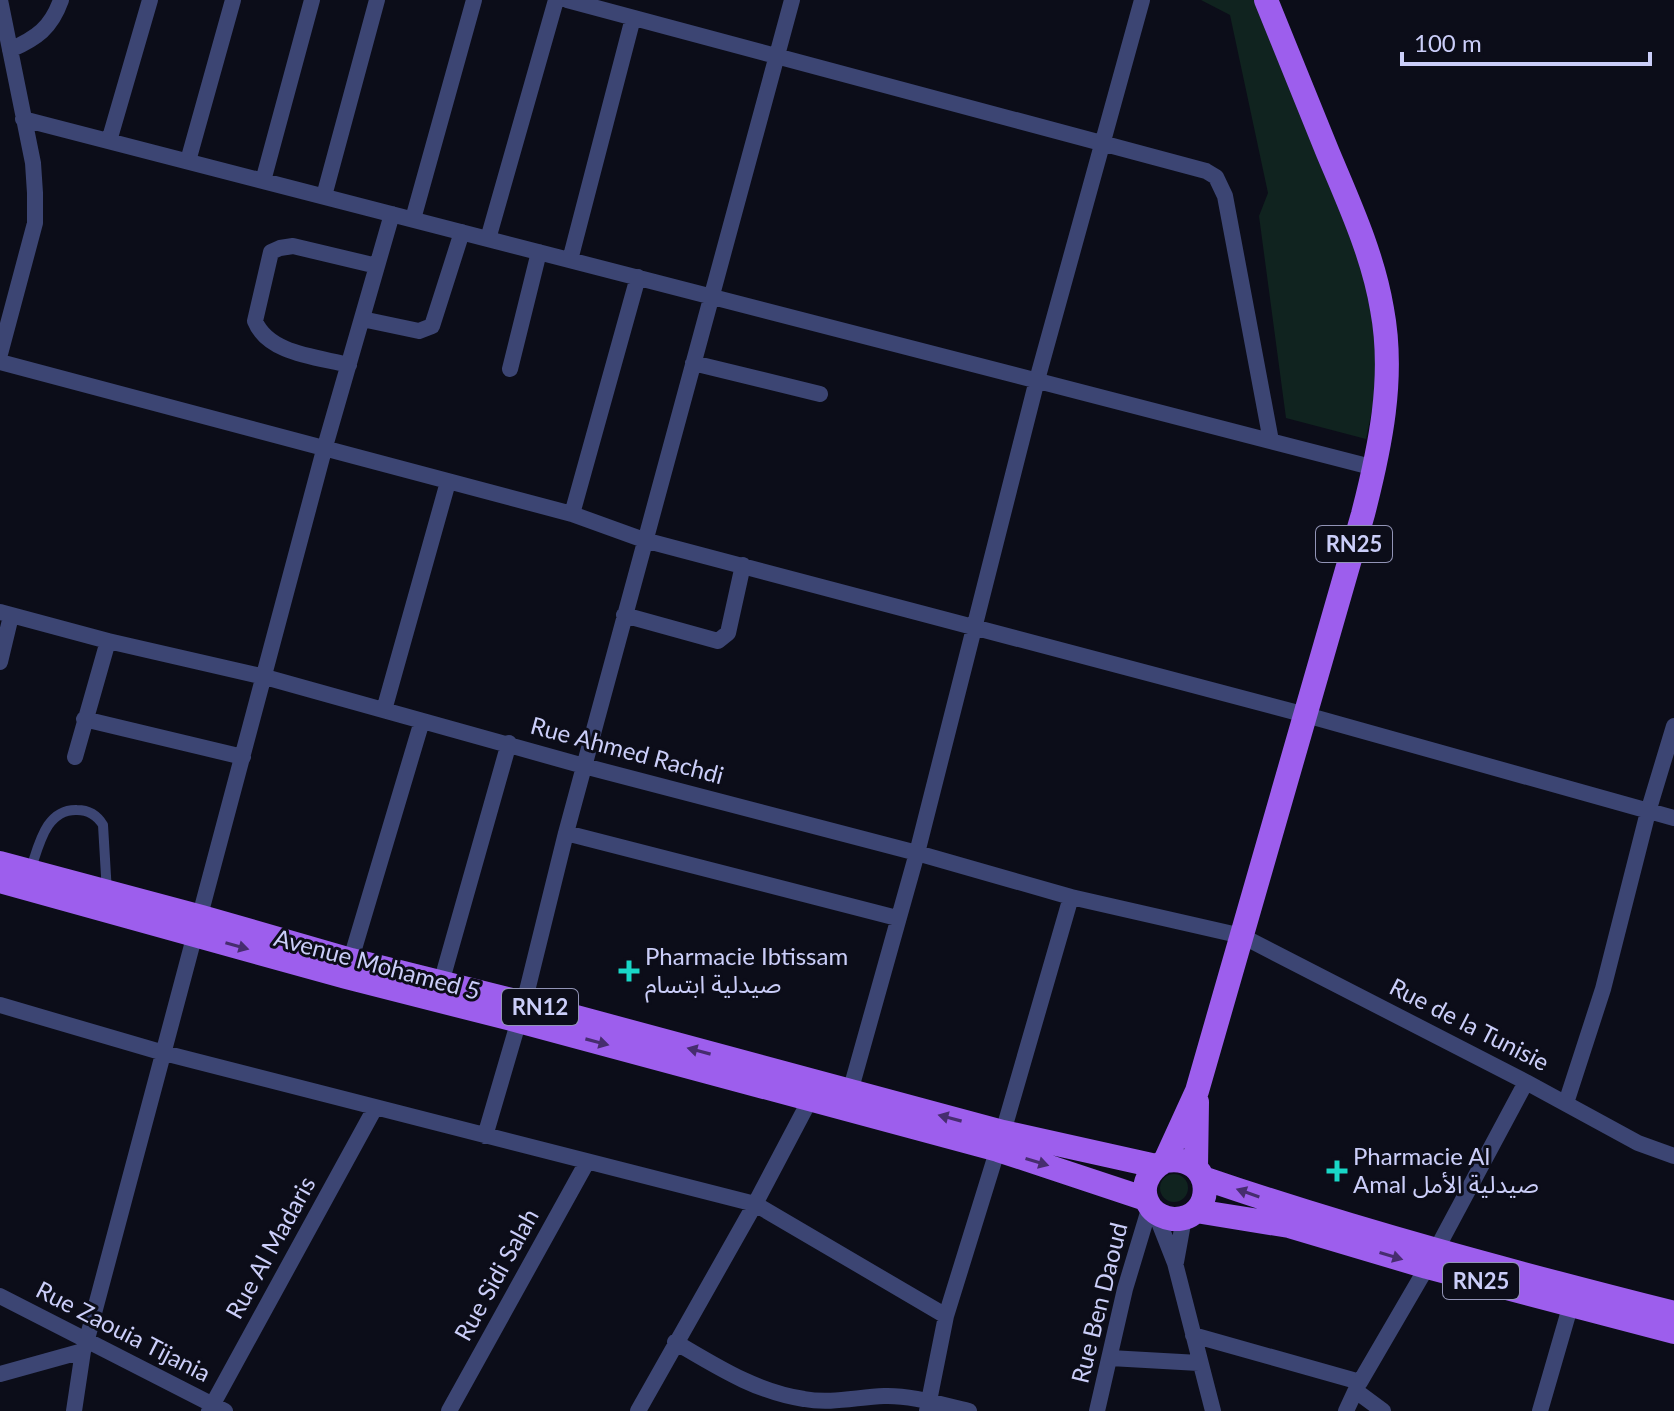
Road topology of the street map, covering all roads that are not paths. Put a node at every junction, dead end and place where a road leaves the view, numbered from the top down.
1 (0, 0) edge
2 (61, 0) edge
3 (150, 0) edge
4 (233, 0) edge
5 (312, 0) edge
6 (377, 0) edge
7 (474, 0) edge
8 (556, 0) edge
9 (567, 0) edge
10 (792, 0) edge
11 (1142, 0) edge
12 (1266, 0) edge
13 (633, 18) junction
14 (10, 50) junction
15 (776, 55) junction
16 (23, 119) junction
17 (109, 141) junction
18 (1104, 143) junction
19 (188, 161) junction
20 (263, 181) junction
21 (324, 196) junction
22 (392, 214) junction
23 (413, 219) junction
24 (462, 232) junction
25 (488, 239) junction
26 (539, 252) junction
27 (570, 260) junction
28 (377, 266) junction
29 (638, 277) junction
30 (711, 296) junction
31 (362, 319) junction
32 (0, 354) edge
33 (0, 362) edge
34 (693, 363) junction
35 (349, 365) junction
36 (510, 369) dead end
37 (1037, 380) junction
38 (820, 394) dead end
39 (1271, 441) junction
40 (324, 450) junction
41 (1375, 468) junction
42 (448, 482) junction
43 (572, 514) junction
44 (644, 540) junction
45 (743, 565) junction
46 (6, 614) edge
47 (624, 615) junction
48 (976, 626) junction
49 (108, 641) junction
50 (0, 662) edge
51 (265, 677) junction
52 (384, 710) junction
53 (1306, 715) junction
54 (84, 719) junction
55 (422, 721) junction
56 (1674, 726) edge
57 (509, 743) junction
58 (75, 757) dead end
59 (243, 757) junction
60 (584, 766) junction
61 (1648, 812) junction
62 (1674, 818) edge
63 (566, 833) junction
64 (917, 853) junction
65 (0, 863) edge
66 (27, 879) junction
67 (0, 881) edge
68 (1071, 897) junction
69 (107, 902) junction
70 (897, 918) junction
71 (199, 926) junction
72 (1242, 936) junction
73 (348, 969) junction
74 (441, 983) junction
75 (0, 1005) edge
76 (522, 1012) junction
77 (164, 1053) junction
78 (1526, 1082) junction
79 (1197, 1091) junction
80 (814, 1092) junction
81 (847, 1100) junction
82 (1566, 1103) junction
83 (375, 1108) junction
84 (485, 1136) junction
85 (1000, 1141) junction
86 (1674, 1156) edge
87 (1075, 1161) junction
88 (587, 1162) junction
89 (1160, 1164) junction
90 (1200, 1173) junction
91 (755, 1204) junction
92 (1151, 1206) junction
93 (1190, 1215) junction
94 (1291, 1218) junction
95 (1432, 1259) junction
96 (1175, 1263) junction
97 (0, 1296) edge
98 (1573, 1296) junction
99 (1674, 1313) edge
100 (946, 1316) junction
101 (1674, 1332) edge
102 (1193, 1335) junction
103 (675, 1342) junction
104 (85, 1347) junction
105 (1110, 1358) junction
106 (1199, 1363) junction
107 (0, 1374) edge
108 (1358, 1386) junction
109 (928, 1407) edge
110 (215, 1409) edge
111 (74, 1411) edge
112 (449, 1411) edge
113 (638, 1411) edge
114 (969, 1411) edge
115 (1097, 1411) edge
116 (1213, 1411) edge
117 (1346, 1411) edge
118 (1383, 1411) edge
119 (1540, 1411) edge

1 - 14 street
2 - 14 street
3 - 17 street
4 - 19 street
5 - 20 street
6 - 21 street
7 - 23 street
8 - 25 street
9 - 13 street
10 - 15 street
11 - 18 street
12 - 41 main road, RN25
13 - 15 street
13 - 27 street
14 - 16 street
15 - 18 street
15 - 30 street
16 - 17 street
16 - 32 street
17 - 19 street
18 - 37 street
18 - 39 street
19 - 20 street
20 - 21 street
21 - 22 street
22 - 23 street
22 - 28 street
23 - 24 street
24 - 25 street
24 - 31 street
25 - 26 street
26 - 27 street
26 - 36 street
27 - 29 street
28 - 31 street
28 - 35 street
29 - 30 street
29 - 43 street
30 - 34 street
30 - 37 street
31 - 35 street
33 - 40 street
34 - 38 street
34 - 44 street
35 - 40 street
37 - 39 street
37 - 48 street
39 - 41 street
40 - 42 street
40 - 51 street
41 - 53 main road, RN25
42 - 43 street
42 - 52 street
43 - 44 street
44 - 45 street
44 - 47 street
45 - 47 street
45 - 48 street
46 - 49 street, Rue Ahmed Rachdi
46 - 50 street
47 - 60 street
48 - 53 street
48 - 64 street
49 - 51 street, Rue Ahmed Rachdi
49 - 54 street
51 - 52 street, Rue Ahmed Rachdi
51 - 59 street
52 - 55 street, Rue Ahmed Rachdi
53 - 61 street
53 - 72 main road, RN25
54 - 58 street
54 - 59 street
55 - 57 street, Rue Ahmed Rachdi
55 - 73 street
56 - 61 street
57 - 60 street, Rue Ahmed Rachdi
57 - 74 street
59 - 71 street
60 - 63 street
60 - 64 street, Rue Ahmed Rachdi
61 - 62 street
61 - 82 street
63 - 70 street
63 - 76 street
64 - 68 street, Rue Ahmed Rachdi
64 - 70 street
65 - 66 main road, Avenue Mohamed 5 / RN12
66 - 67 main road, Avenue Mohamed 5 / RN12
66 - 69 main road, Avenue Mohamed 5 / RN12
66 - 69 lane
68 - 72 street, Rue Ahmed Rachdi
68 - 85 street
69 - 71 main road, Avenue Mohamed 5 / RN12
70 - 81 street
71 - 73 main road, Avenue Mohamed 5 / RN12
71 - 77 street
72 - 78 street, Rue de la Tunisie
72 - 79 main road, RN25
73 - 74 main road, Avenue Mohamed 5 / RN12
73 - 76 main road, Avenue Mohamed 5 / RN12
74 - 76 main road, Avenue Mohamed 5 / RN12
75 - 77 street
76 - 80 main road, Avenue Mohamed 5 / RN12
76 - 84 street
77 - 83 street
77 - 104 street
78 - 82 street, Rue de la Tunisie
78 - 95 street
79 - 89 main road, RN25
79 - 90 main road, RN25
80 - 81 main road, Avenue Mohamed 5 / RN12
80 - 91 street
81 - 85 main road, Avenue Mohamed 5 / RN12
82 - 86 street, Rue de la Tunisie
83 - 84 street
83 - 110 street, Rue Al Madaris
84 - 88 street
85 - 87 main road, Avenue Mohamed 5 / RN12
85 - 100 street
87 - 89 main road, RN12
87 - 92 main road, RN12
88 - 91 street
88 - 112 street, Rue Sidi Salah
89 - 90 main road, RN25
89 - 92 main road, RN25
90 - 93 main road, RN25
94 -> 90 main road, RN25
91 - 100 street
91 - 103 street
92 - 93 main road, RN25
92 - 96 street
92 - 105 street, Rue Ben Daoud
93 - 94 main road, RN25
93 - 96 street
94 - 95 main road, RN25
95 - 98 main road, RN25
95 - 108 street
96 - 102 street
97 - 104 street, Rue Zaouia Tijania
98 - 99 main road, RN25
98 - 101 main road, RN25
98 - 119 street
100 - 109 street
102 - 106 street
102 - 108 street
103 - 109 street
103 - 113 street
104 - 107 street
104 - 110 street, Rue Zaouia Tijania
104 - 111 street
105 - 106 street
105 - 115 street, Rue Ben Daoud
106 - 116 street
108 - 117 street
108 - 118 street
109 - 114 street

